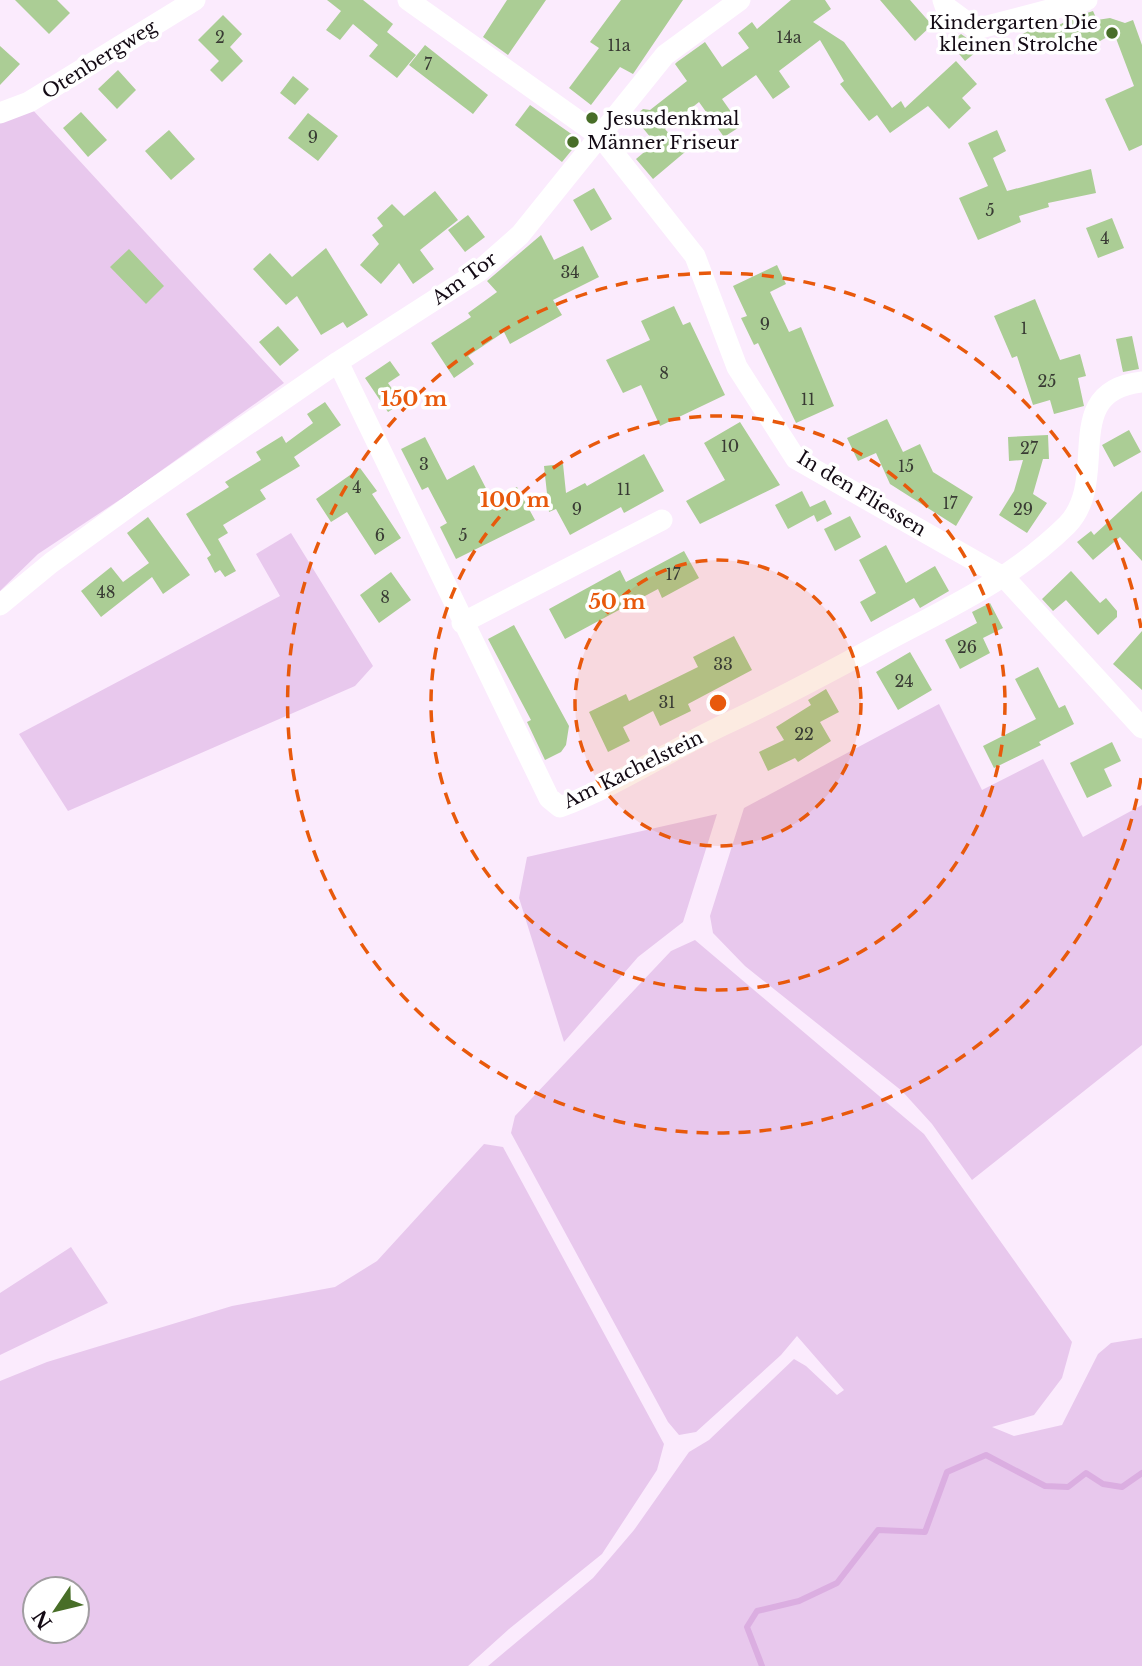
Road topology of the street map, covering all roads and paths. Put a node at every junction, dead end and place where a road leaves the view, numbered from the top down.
1 (195, 0) edge
2 (408, 0) edge
3 (740, 0) edge
4 (943, 0) edge
5 (1087, 0) edge
6 (0, 113) edge
7 (601, 137) junction
8 (338, 362) junction
9 (1142, 382) edge
10 (662, 520) dead end
11 (1005, 578) junction
12 (0, 606) edge
13 (461, 623) junction
14 (1142, 728) edge

1 - 6 street, Otenbergweg
2 - 7 street, In den Fliessen
3 - 7 street, Am Tor
4 - 5 street
7 - 8 street, Am Tor
7 - 11 street, In den Fliessen
8 - 12 street, Am Tor
8 - 13 street, Am Kachelstein
9 - 11 street
10 - 13 street
11 - 13 street, Am Kachelstein
11 - 14 street, In den Fliessen

